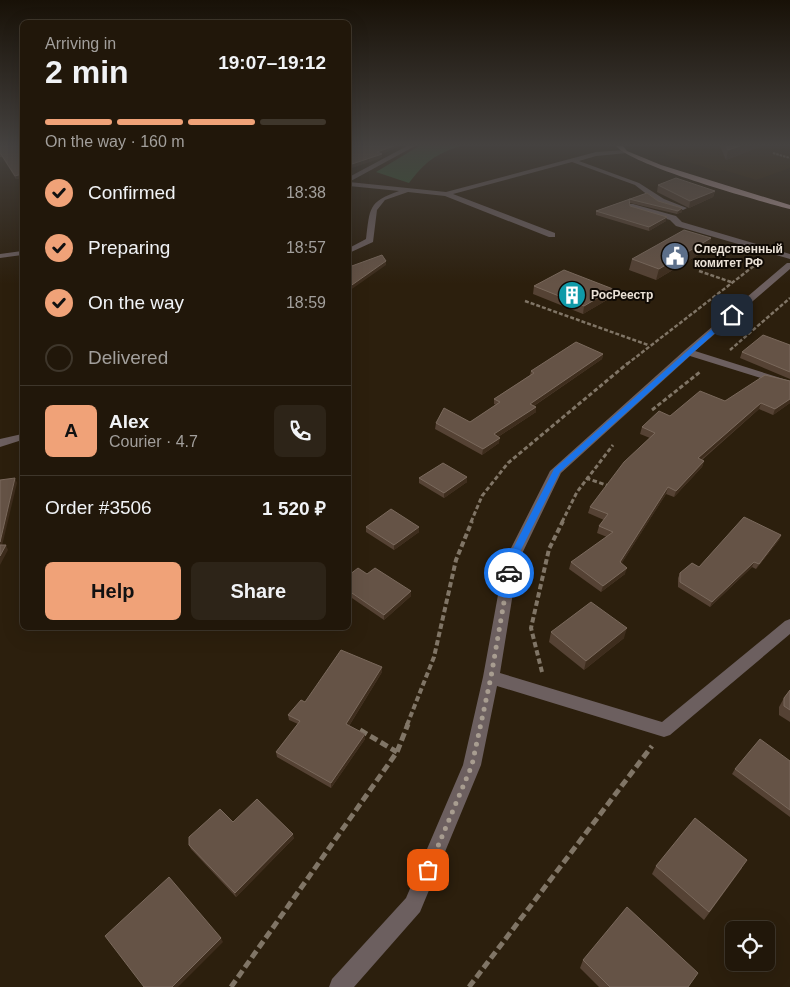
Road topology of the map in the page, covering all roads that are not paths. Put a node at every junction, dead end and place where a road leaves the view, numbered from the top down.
1 (402, 192) edge
2 (427, 192) edge
3 (454, 192) edge
4 (648, 192) edge
5 (742, 192) edge
6 (446, 194) junction
7 (633, 206) edge
8 (790, 207) edge
9 (683, 208) edge
10 (552, 235) dead end
11 (351, 249) edge
12 (20, 253) edge
13 (0, 256) edge
14 (790, 257) edge
15 (790, 265) edge
16 (688, 352) junction
17 (790, 384) edge
18 (20, 438) edge
19 (0, 443) edge
20 (790, 625) edge
21 (491, 677) junction
22 (340, 987) edge

1 - 11 street
2 - 6 street
3 - 6 street
4 - 9 street
5 - 8 main road
6 - 10 street
7 - 14 street
12 - 13 street
15 - 16 street
16 - 17 street
16 - 21 street
18 - 19 street
20 - 21 street
21 - 22 street

